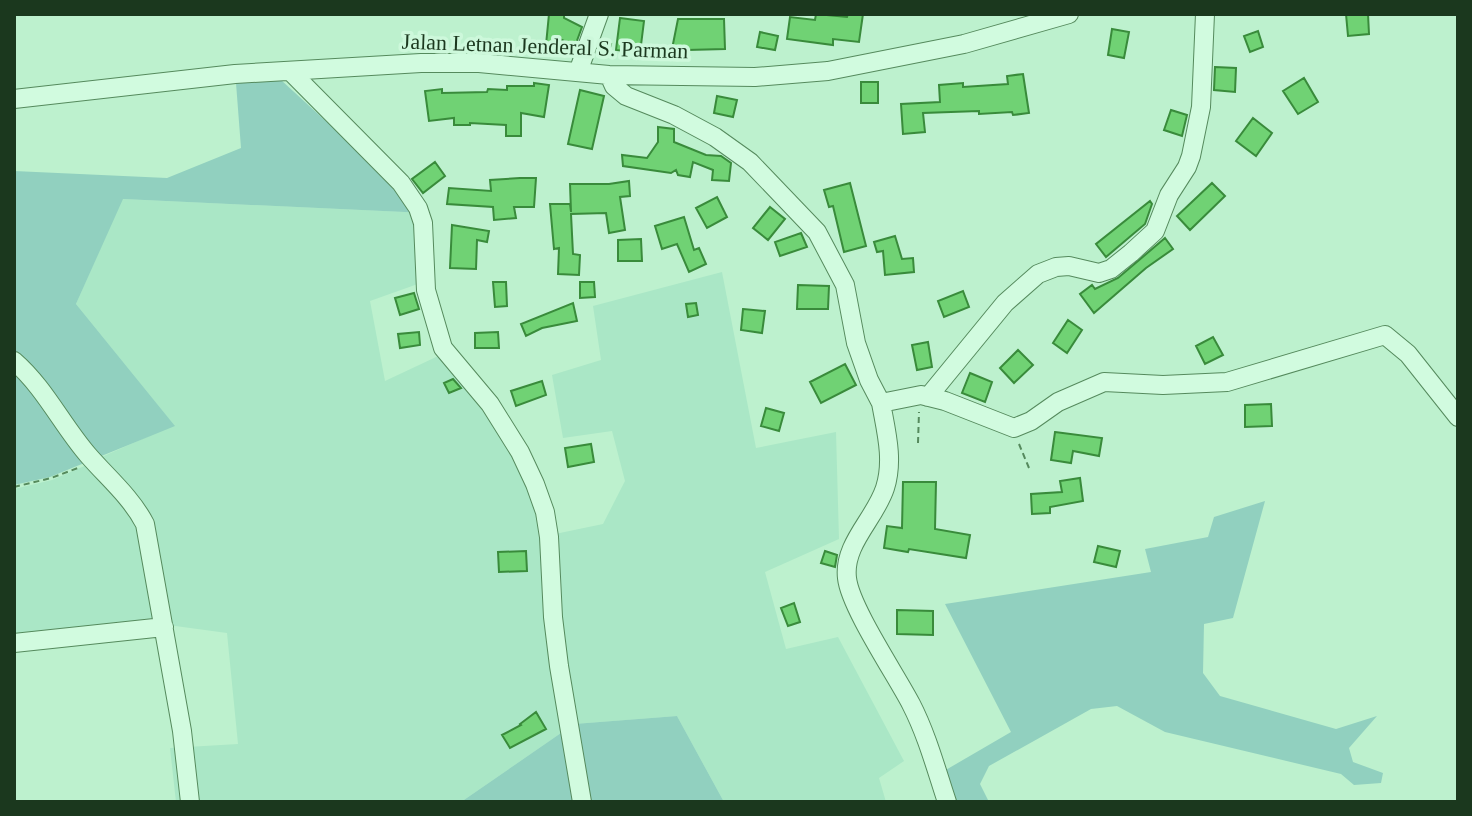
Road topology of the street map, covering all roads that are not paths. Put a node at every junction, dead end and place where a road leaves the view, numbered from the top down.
1 (599, 14) edge
2 (1069, 14) edge
3 (1205, 14) edge
4 (290, 71) junction
5 (578, 72) junction
6 (609, 75) junction
7 (14, 99) edge
8 (14, 361) edge
9 (924, 396) junction
10 (881, 403) junction
11 (1458, 417) edge
12 (164, 627) junction
13 (14, 643) edge
14 (190, 802) edge
15 (582, 802) edge
16 (947, 802) edge

1 - 5 street
2 - 6 street, Jalan Letnan Jenderal S. Parman
3 - 9 street
4 - 5 street, Jalan Letnan Jenderal S. Parman
4 - 7 street, Jalan Letnan Jenderal S. Parman
4 - 15 street
5 - 6 street, Jalan Letnan Jenderal S. Parman
6 - 10 street
8 - 12 street
9 - 10 street
9 - 11 street
10 - 16 street
12 - 13 street
12 - 14 street

